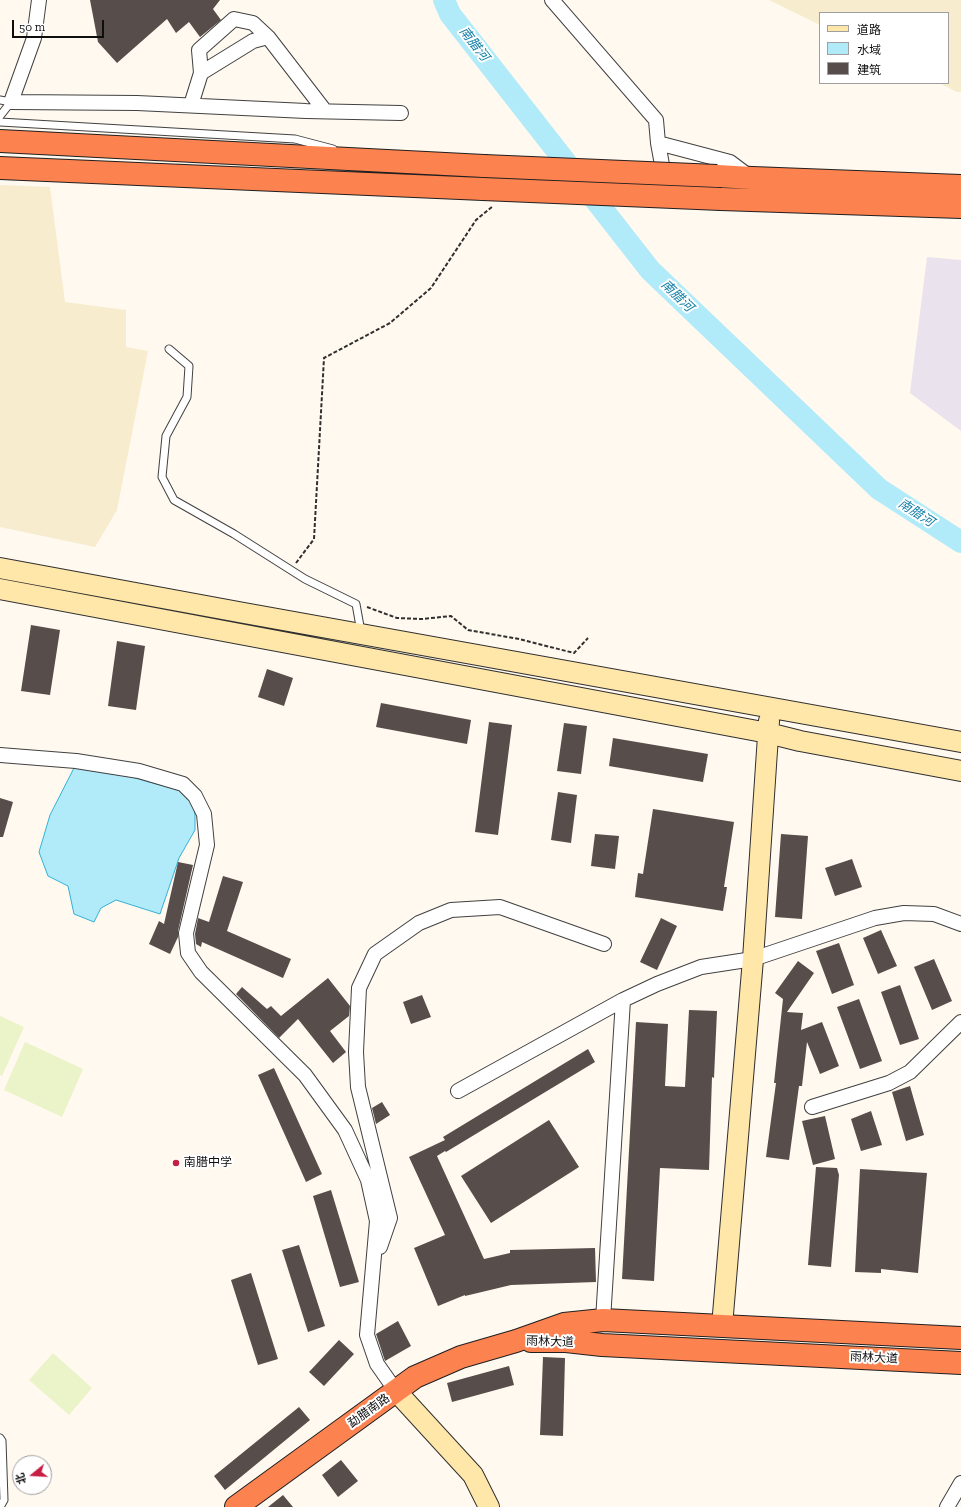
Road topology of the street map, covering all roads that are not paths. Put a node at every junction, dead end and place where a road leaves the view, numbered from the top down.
1 (39, 0) edge
2 (552, 0) edge
3 (268, 37) junction
4 (201, 73) junction
5 (6, 101) edge
6 (191, 105) junction
7 (325, 111) junction
8 (401, 113) dead end
9 (0, 116) edge
10 (0, 122) edge
11 (0, 141) edge
12 (658, 143) junction
13 (378, 160) junction
14 (0, 168) edge
15 (752, 178) junction
16 (961, 186) edge
17 (773, 201) junction
18 (961, 207) edge
19 (169, 349) dead end
20 (0, 568) edge
21 (0, 589) edge
22 (244, 614) junction
23 (240, 634) junction
24 (362, 634) junction
25 (770, 708) junction
26 (768, 734) junction
27 (961, 742) edge
28 (0, 755) edge
29 (961, 771) edge
30 (961, 924) edge
31 (604, 944) dead end
32 (753, 959) junction
33 (623, 1000) junction
34 (961, 1022) edge
35 (458, 1091) dead end
36 (812, 1107) dead end
37 (373, 1266) junction
38 (603, 1320) junction
39 (722, 1326) junction
40 (961, 1338) edge
41 (516, 1341) junction
42 (961, 1363) edge
43 (396, 1391) junction
44 (0, 1438) edge
45 (961, 1483) edge
46 (0, 1507) edge
47 (236, 1507) edge
48 (489, 1507) edge
49 (946, 1507) edge

1 - 5 street
2 - 12 street
3 - 4 street
3 - 4 street
3 - 7 street
4 - 6 street
5 - 6 street
5 - 9 lane
6 - 7 street
7 - 8 street
10 - 13 lane
11 - 13 highway
12 - 15 street
12 - 17 street
13 - 15 highway, bridge
14 - 17 highway, bridge
15 - 16 highway
17 - 18 highway
19 - 24 lane
20 - 22 street
21 - 23 street
22 - 23 street
22 - 24 street
23 - 26 street
24 - 25 street
25 - 26 street
25 - 27 street
26 - 29 street
26 - 32 street
28 - 37 street
30 - 32 street
31 - 37 street
32 - 33 street
32 - 39 street
33 - 35 street
33 - 38 street
34 - 36 street
37 - 43 street
38 - 39 highway, 雨林大道
38 - 41 highway, 雨林大道
39 - 40 highway, 雨林大道
41 - 42 highway, 雨林大道
41 - 43 highway, 勐腊南路
43 - 47 highway, 勐腊南路
43 - 48 street
44 - 46 lane
45 - 49 street

